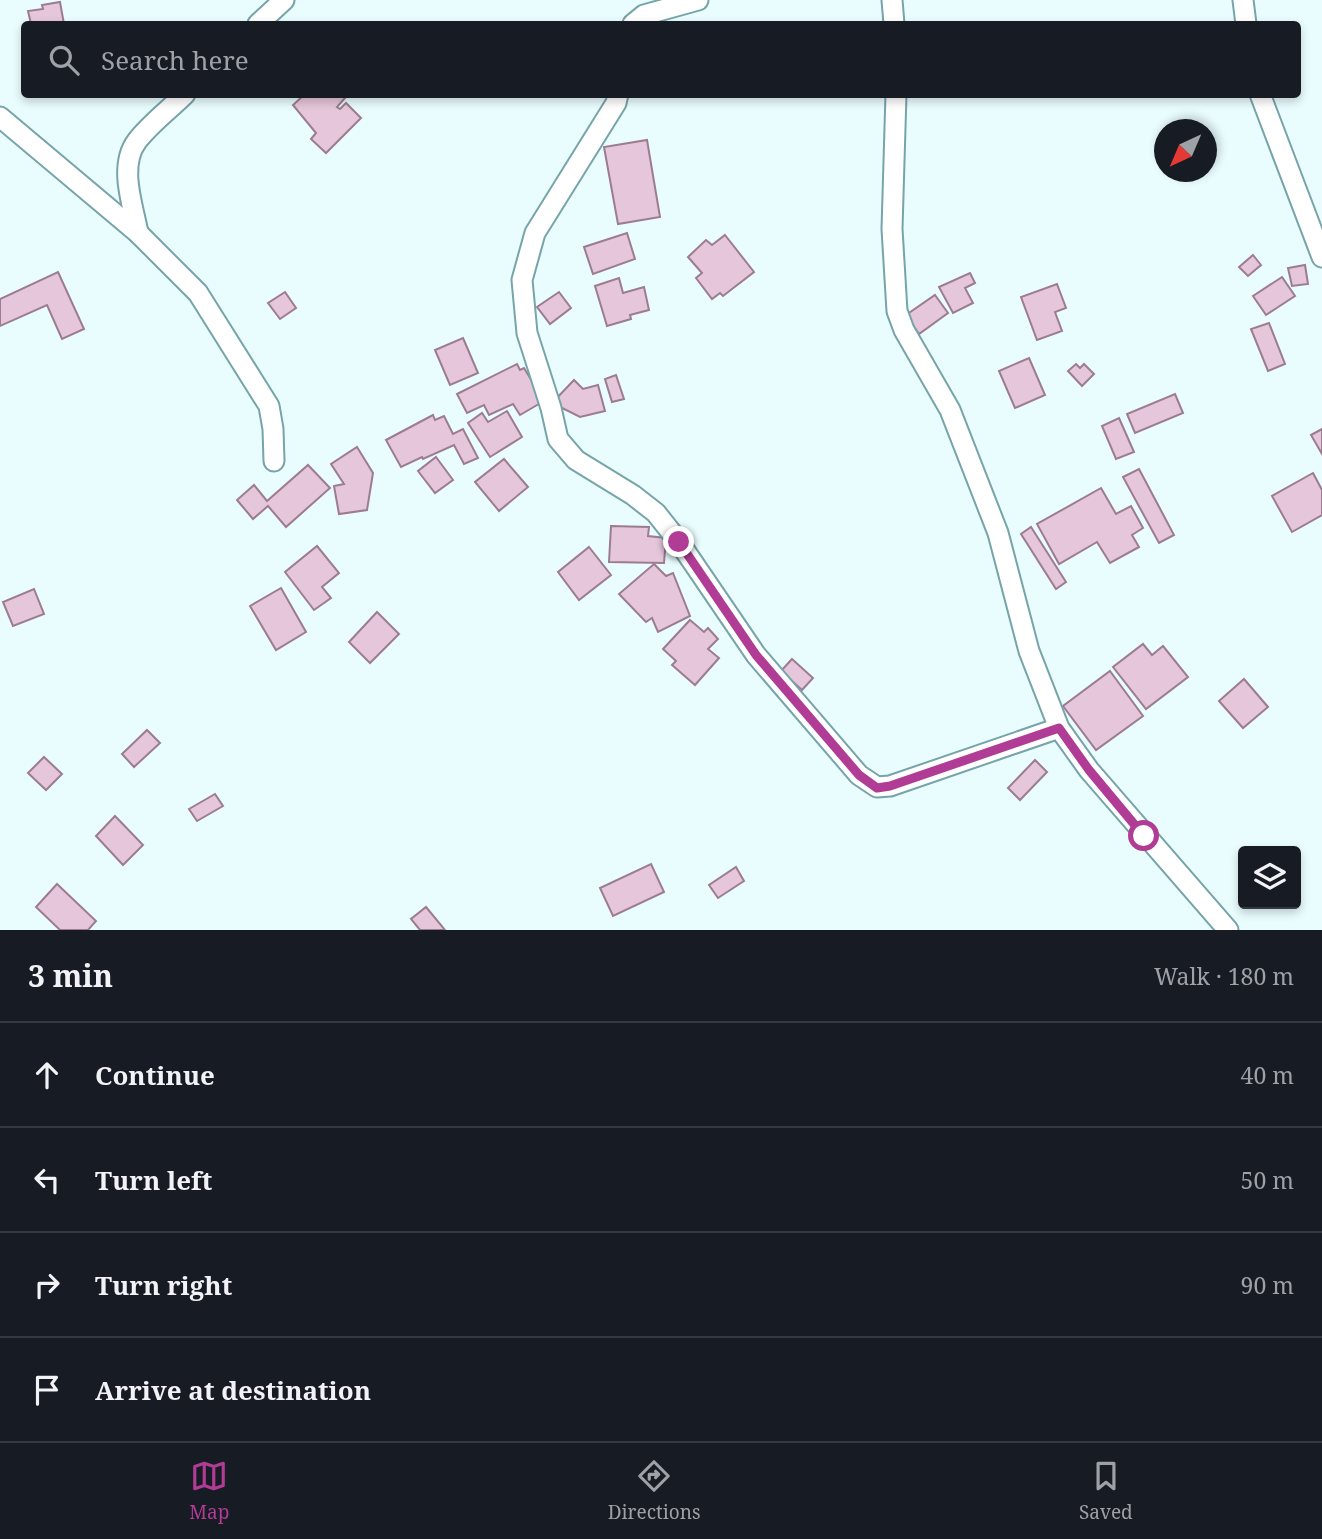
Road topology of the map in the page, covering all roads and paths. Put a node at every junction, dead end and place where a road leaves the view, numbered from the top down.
1 (284, 0) edge
2 (698, 0) edge
3 (892, 0) edge
4 (1243, 0) edge
5 (261, 21) edge
6 (637, 21) edge
7 (894, 21) edge
8 (1246, 21) edge
9 (181, 98) edge
10 (617, 98) edge
11 (896, 98) edge
12 (1262, 98) edge
13 (0, 117) edge
14 (138, 233) junction
15 (1322, 257) edge
16 (274, 461) dead end
17 (1059, 728) junction
18 (1228, 930) edge

1 - 5 street
2 - 6 street
3 - 7 street
4 - 8 street
9 - 14 street
10 - 17 street
11 - 17 street
12 - 15 street
13 - 14 street
14 - 16 street
17 - 18 street

